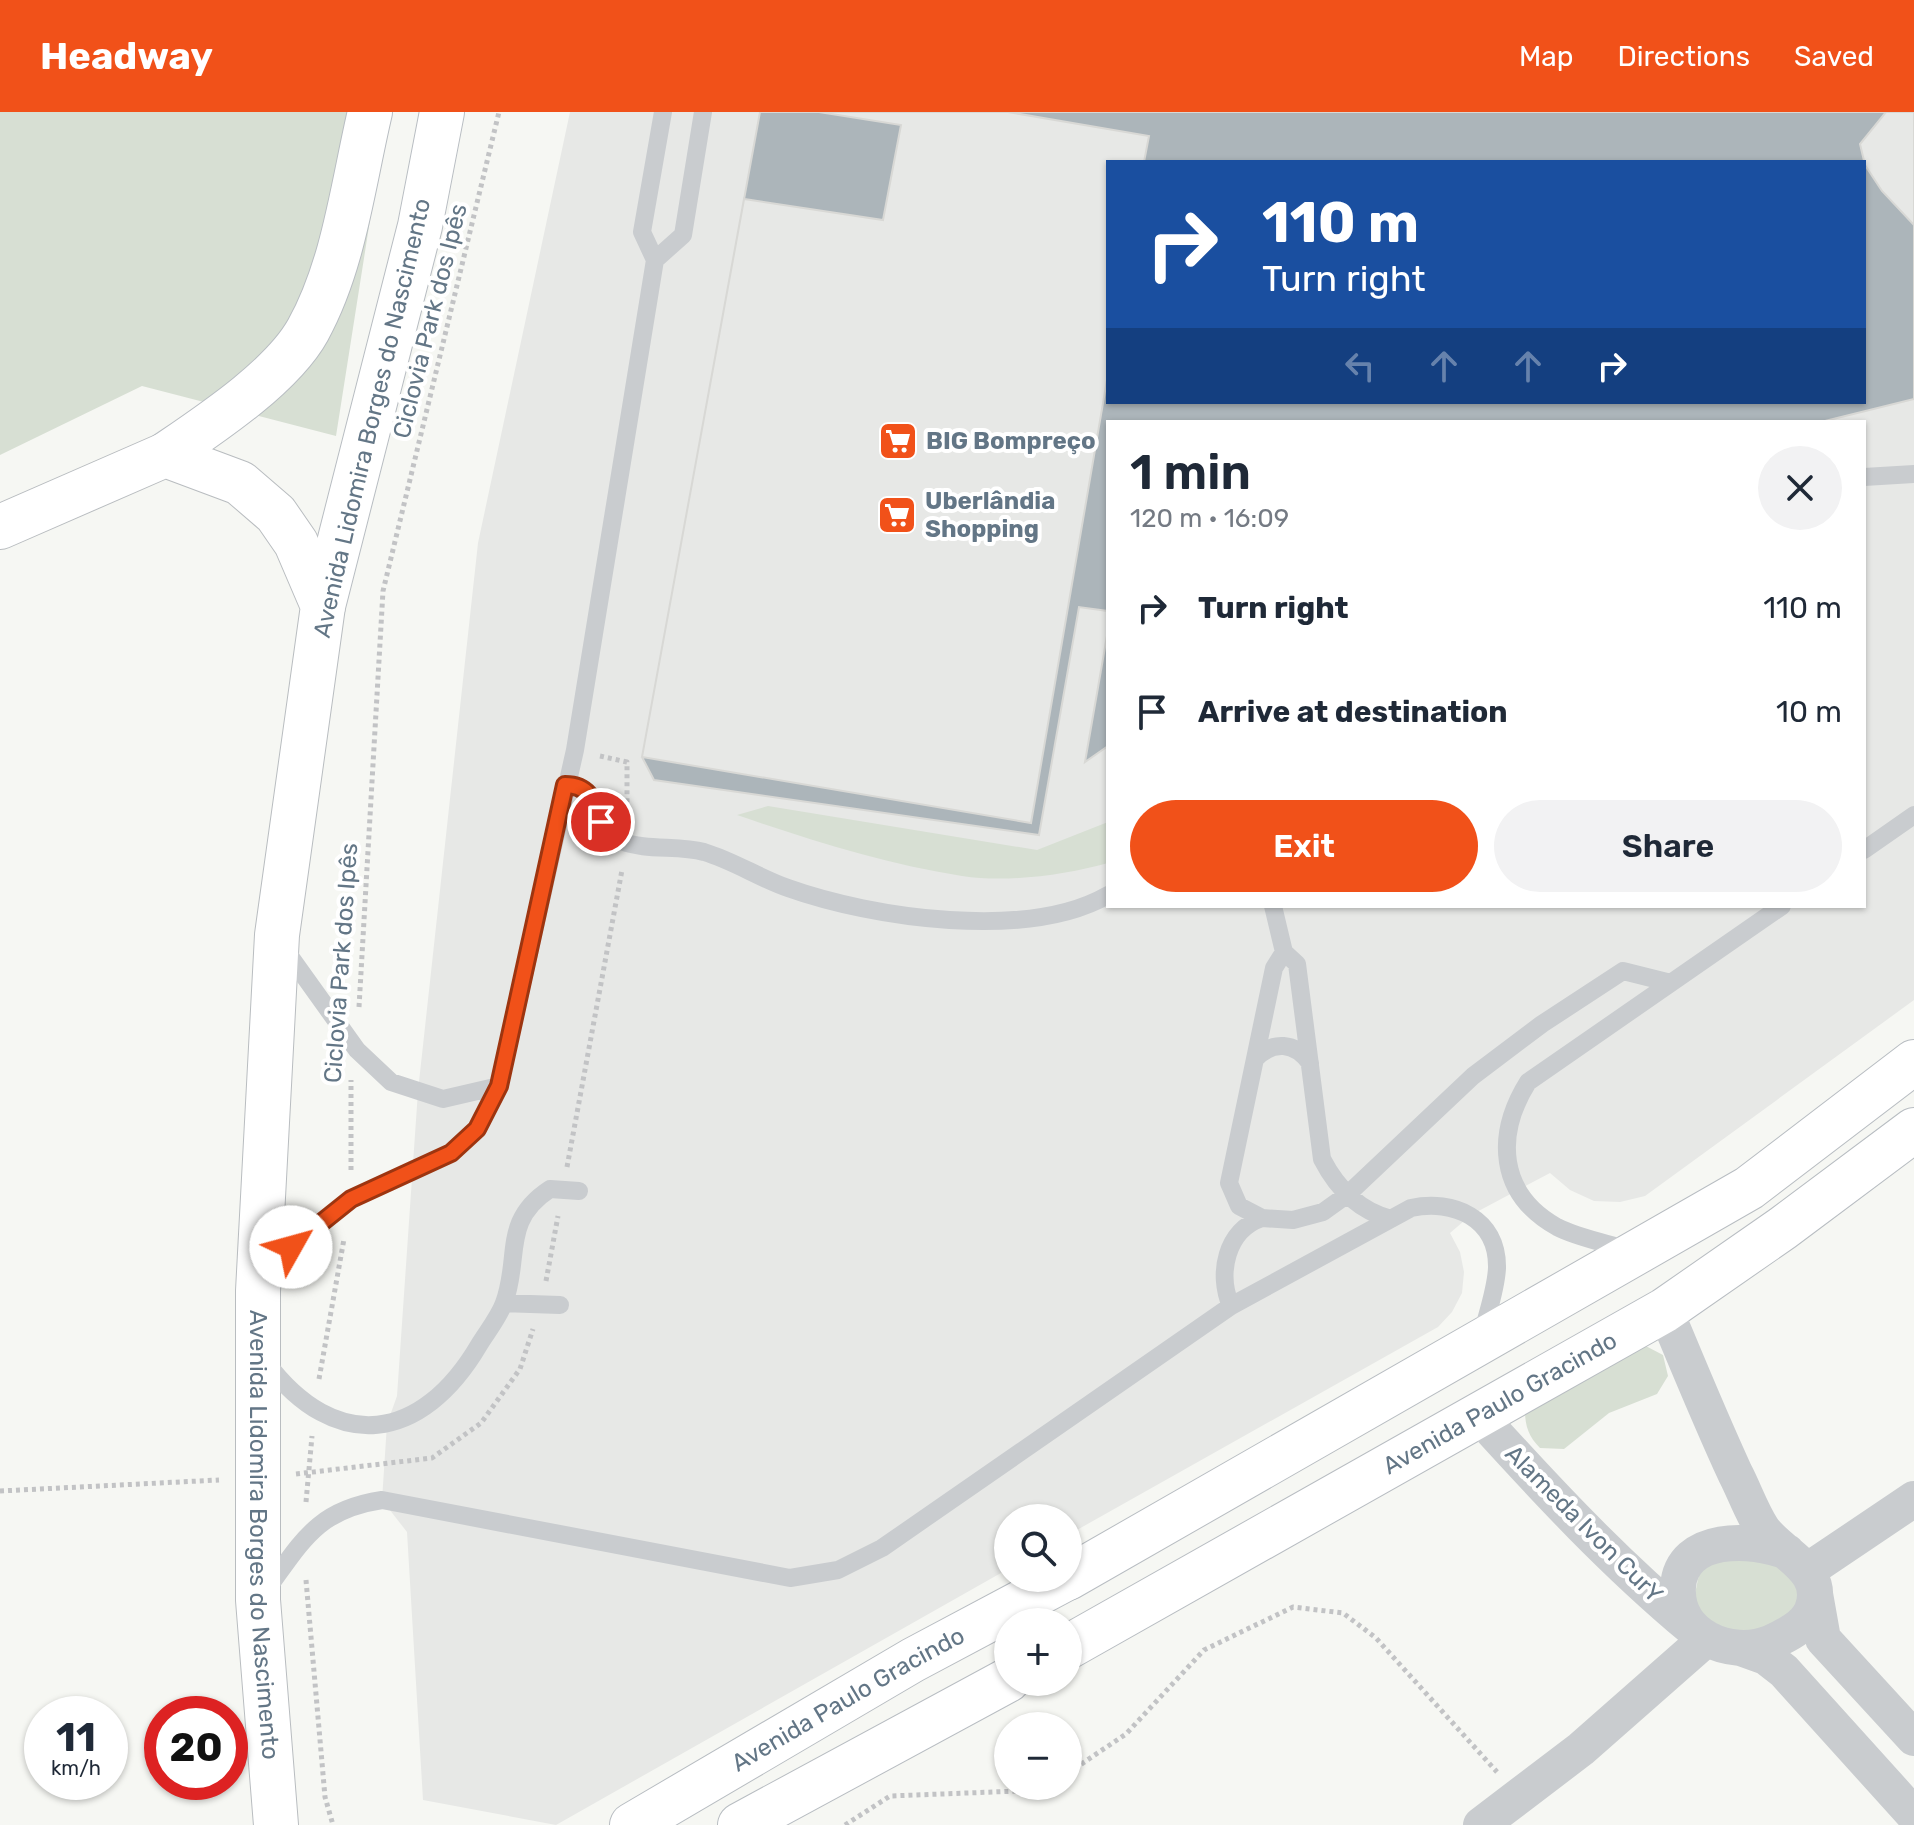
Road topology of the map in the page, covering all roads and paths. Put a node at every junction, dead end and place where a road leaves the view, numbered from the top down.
1 (370, 112) edge
2 (442, 112) edge
3 (499, 112) edge
4 (663, 112) edge
5 (703, 112) edge
6 (655, 260) junction
7 (165, 455) junction
8 (1914, 474) edge
9 (1866, 477) edge
10 (0, 527) edge
11 (323, 606) junction
12 (575, 750) junction
13 (565, 785) junction
14 (1914, 815) edge
15 (627, 843) junction
16 (1866, 849) edge
17 (1106, 896) edge
18 (1273, 908) edge
19 (1779, 908) edge
20 (277, 935) junction
21 (1284, 952) junction
22 (1671, 983) junction
23 (357, 1050) junction
24 (1255, 1059) junction
25 (1914, 1062) edge
26 (1310, 1063) junction
27 (499, 1086) junction
28 (1914, 1130) edge
29 (571, 1190) junction
30 (1348, 1194) junction
31 (351, 1199) junction
32 (1262, 1218) junction
33 (1391, 1219) junction
34 (1635, 1253) junction
35 (258, 1291) junction
36 (504, 1303) junction
37 (550, 1305) junction
38 (1231, 1306) junction
39 (1665, 1310) junction
40 (1479, 1344) junction
41 (259, 1353) junction
42 (314, 1410) junction
43 (1479, 1416) junction
44 (309, 1473) junction
45 (259, 1478) junction
46 (0, 1491) edge
47 (1914, 1499) edge
48 (1161, 1527) junction
49 (302, 1542) junction
50 (1082, 1570) edge
51 (1803, 1572) junction
52 (1181, 1585) junction
53 (1042, 1592) edge
54 (258, 1600) junction
55 (1699, 1634) junction
56 (1082, 1639) edge
57 (1741, 1648) junction
58 (913, 1660) junction
59 (994, 1688) edge
60 (943, 1715) junction
61 (1914, 1738) edge
62 (1082, 1764) edge
63 (994, 1792) edge
64 (1519, 1796) junction
65 (1914, 1815) edge
66 (276, 1825) edge
67 (333, 1825) edge
68 (632, 1825) edge
69 (740, 1825) edge
70 (845, 1825) edge
71 (1481, 1825) edge

1 - 7 street
2 - 11 street, Avenida Lidomira Borges do Nascimento
3 - 23 path, Ciclovia Park dos Ipês
4 - 6 lane
5 - 6 lane
6 - 12 lane
7 - 10 street
7 - 11 street
8 - 9 lane
11 - 20 street, Avenida Lidomira Borges do Nascimento
12 - 13 lane
12 - 15 path
13 - 15 lane
13 - 27 lane
14 - 16 lane
15 - 17 lane
15 - 29 path
18 - 21 lane
19 - 22 lane
20 - 23 lane
20 - 35 street, Avenida Lidomira Borges do Nascimento
21 - 24 lane
21 - 26 lane
22 - 30 lane
22 - 34 lane
23 - 27 lane
23 - 31 path, Ciclovia Park dos Ipês
24 - 26 lane
24 - 32 lane
25 - 34 street, Avenida Paulo Gracindo
26 - 30 lane
27 - 31 lane
28 - 39 street, Avenida Paulo Gracindo
29 - 36 lane
29 - 37 path
30 - 32 lane
30 - 33 lane
31 - 35 lane
31 - 42 path, Ciclovia Park dos Ipês
32 - 38 lane
33 - 38 lane
33 - 40 lane
34 - 40 street, Avenida Paulo Gracindo
35 - 41 street, Avenida Lidomira Borges do Nascimento
36 - 37 lane
36 - 42 lane
37 - 44 path
38 - 49 lane
39 - 43 street, Avenida Paulo Gracindo
39 - 51 street
40 - 48 street, Avenida Paulo Gracindo
41 - 42 lane
41 - 45 street, Avenida Lidomira Borges do Nascimento
42 - 44 path, Ciclovia Park dos Ipês
43 - 52 street, Avenida Paulo Gracindo
43 - 55 street, Alameda Ivon CurY
44 - 45 path
44 - 49 path, Ciclovia Park dos Ipês
45 - 46 path
45 - 54 street, Avenida Lidomira Borges do Nascimento
47 - 51 street
48 - 50 street, Avenida Paulo Gracindo
48 - 52 street
49 - 54 lane
49 - 67 path, Ciclovia Park dos Ipês
51 - 55 street
51 - 57 street
51 - 61 street
52 - 56 street, Avenida Paulo Gracindo
53 - 58 street, Avenida Paulo Gracindo
54 - 66 street, Avenida Lidomira Borges do Nascimento
55 - 57 street
55 - 64 street
57 - 65 street
58 - 60 street
58 - 68 street, Avenida Paulo Gracindo
59 - 60 street
60 - 69 street
62 - 64 path
63 - 70 path
64 - 71 street

